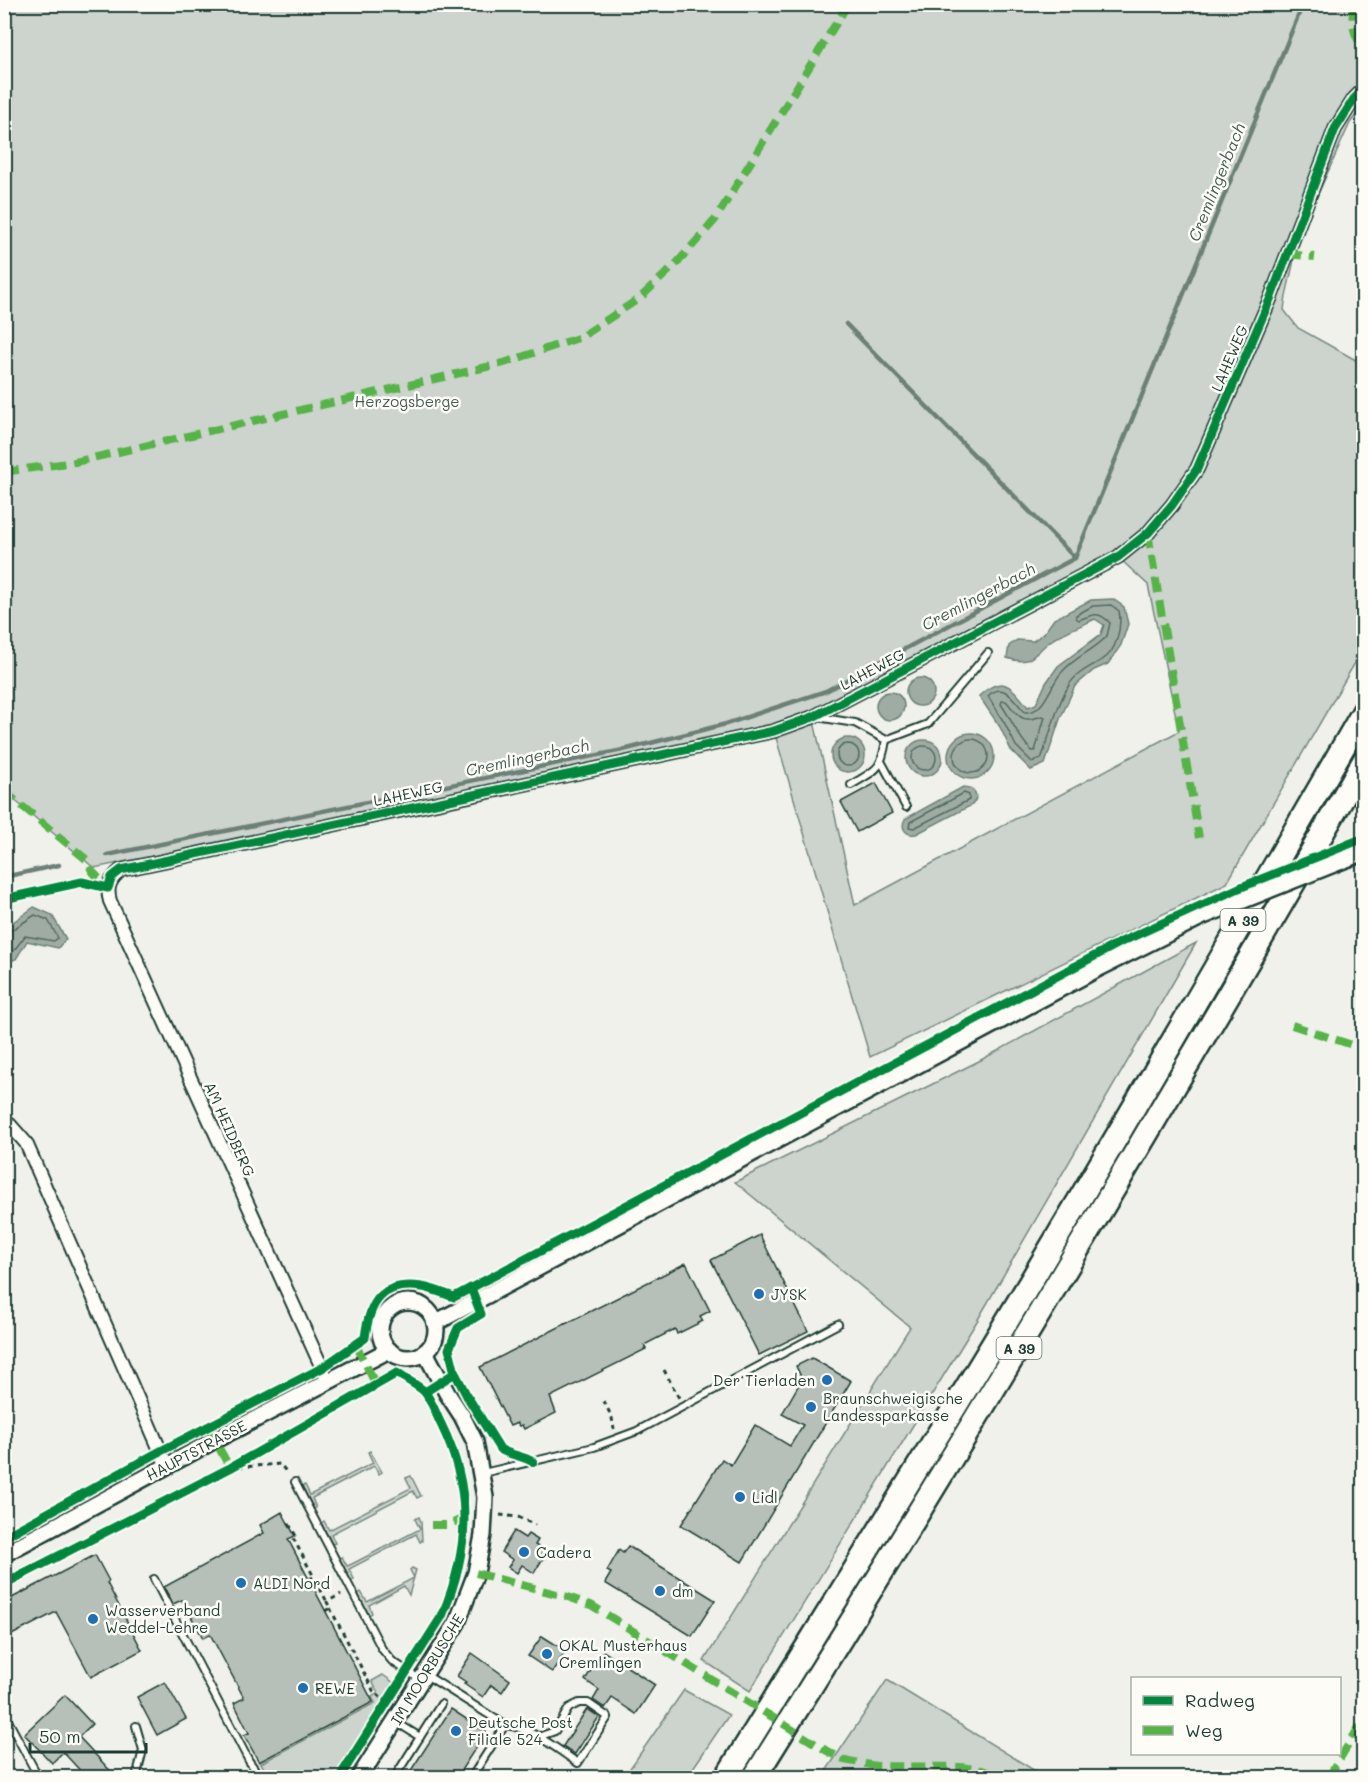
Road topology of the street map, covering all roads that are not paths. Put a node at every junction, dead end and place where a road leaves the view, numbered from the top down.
1 (1364, 89) edge
2 (988, 652) dead end
3 (1364, 711) edge
4 (813, 717) junction
5 (886, 740) junction
6 (1364, 761) edge
7 (882, 763) junction
8 (851, 785) dead end
9 (906, 807) dead end
10 (1364, 853) edge
11 (108, 888) joint
12 (4, 1118) edge
13 (435, 1323) junction
14 (838, 1324) dead end
15 (388, 1350) junction
16 (425, 1352) junction
17 (328, 1381) junction
18 (167, 1466) junction
19 (482, 1473) junction
20 (295, 1482) road end
21 (4, 1554) edge
22 (154, 1579) dead end
23 (424, 1678) junction
24 (441, 1704) dead end
25 (4, 1713) edge
26 (396, 1721) junction
27 (505, 1725) junction
28 (136, 1726) dead end
29 (420, 1737) junction
30 (538, 1737) junction
31 (39, 1778) edge
32 (136, 1778) edge
33 (261, 1778) edge
34 (359, 1778) edge
35 (399, 1778) edge
36 (471, 1778) edge
37 (726, 1778) edge
38 (754, 1778) edge

1 - 4 street, LAHEWEG
2 - 5 lane
3 - 37 highway, A 39
4 - 5 lane
4 - 11 street, LAHEWEG
5 - 7 lane
6 - 38 highway, A 39
7 - 8 lane
7 - 9 lane
10 - 13 street, bridge
11 - 17 street, AM HEIDBERG
12 - 18 street
13 - 15 street
13 - 16 street
14 - 19 lane
15 - 16 street
15 - 17 street, HAUPTSTRASSE
16 - 19 street, IM MOORBUSCHE
17 - 18 street, HAUPTSTRASSE
18 - 21 street, HAUPTSTRASSE
19 - 23 street, IM MOORBUSCHE
20 - 23 lane
22 - 33 lane
23 - 26 street, IM MOORBUSCHE
23 - 27 lane
24 - 29 lane
25 - 31 lane
26 - 29 lane
26 - 34 street, IM MOORBUSCHE
27 - 30 lane
27 - 36 lane
28 - 32 lane
29 - 35 lane
30 - 30 lane

